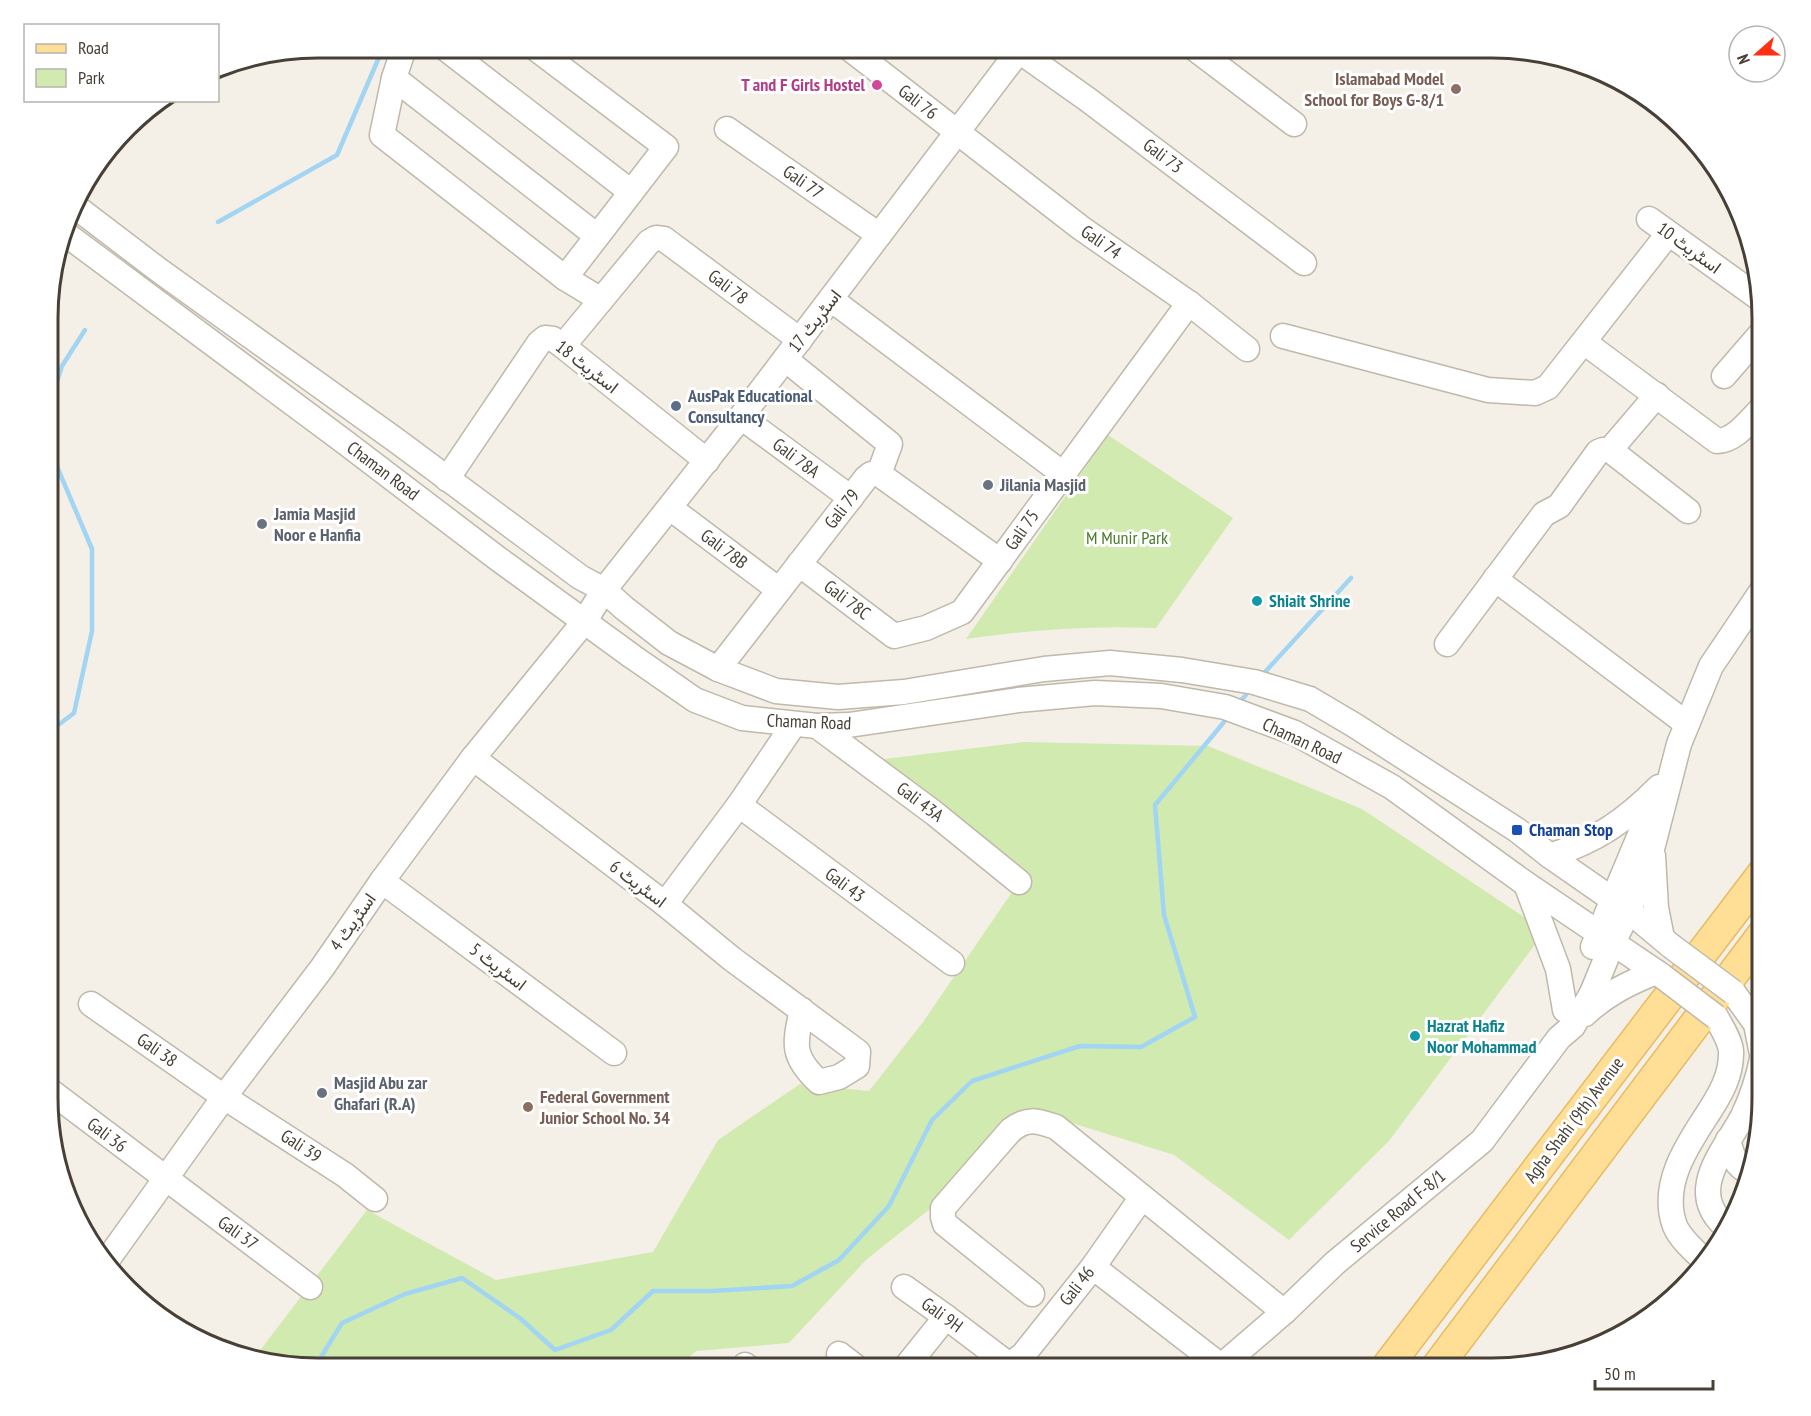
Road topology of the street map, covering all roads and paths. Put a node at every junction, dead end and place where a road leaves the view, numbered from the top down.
1 (401, 58) edge
2 (458, 58) edge
3 (548, 58) edge
4 (862, 58) edge
5 (1012, 58) edge
6 (1031, 58) edge
7 (1209, 58) edge
8 (394, 78) junction
9 (1294, 124) dead end
10 (727, 129) dead end
11 (958, 133) junction
12 (631, 192) junction
13 (81, 211) edge
14 (1649, 219) dead end
15 (1668, 234) junction
16 (879, 235) junction
17 (597, 236) junction
18 (71, 238) edge
19 (1304, 263) dead end
20 (565, 278) junction
21 (1751, 292) edge
22 (601, 300) junction
23 (832, 300) junction
24 (1188, 303) junction
25 (1283, 336) dead end
26 (1584, 342) junction
27 (1752, 344) edge
28 (562, 346) junction
29 (793, 349) junction
30 (1247, 349) dead end
31 (1724, 376) dead end
32 (1657, 395) junction
33 (741, 417) junction
34 (1752, 418) edge
35 (1610, 450) junction
36 (707, 461) junction
37 (1062, 473) junction
38 (879, 474) junction
39 (447, 479) junction
40 (851, 498) junction
41 (670, 508) junction
42 (1688, 511) dead end
43 (1000, 561) junction
44 (799, 564) junction
45 (1495, 579) junction
46 (604, 590) junction
47 (778, 590) junction
48 (1752, 605) edge
49 (584, 622) junction
50 (894, 636) joint
51 (1447, 644) dead end
52 (718, 669) junction
53 (1687, 724) junction
54 (806, 725) junction
55 (473, 758) junction
56 (1664, 781) junction
57 (739, 805) junction
58 (1653, 845) junction
59 (1550, 856) junction
60 (382, 881) junction
61 (1019, 882) dead end
62 (1526, 884) junction
63 (1752, 887) edge
64 (665, 904) junction
65 (1628, 911) junction
66 (1605, 938) junction
67 (1666, 942) junction
68 (1752, 947) edge
69 (952, 963) dead end
70 (1659, 974) junction
71 (91, 1004) dead end
72 (802, 1010) dead end
73 (1752, 1018) edge
74 (1566, 1025) junction
75 (614, 1053) dead end
76 (1752, 1095) edge
77 (224, 1096) junction
78 (58, 1097) edge
79 (1728, 1140) junction
80 (1743, 1169) edge
81 (166, 1179) junction
82 (1142, 1197) junction
83 (375, 1199) dead end
84 (1721, 1222) edge
85 (111, 1255) edge
86 (1699, 1256) edge
87 (1092, 1267) junction
88 (310, 1287) dead end
89 (904, 1287) dead end
90 (1032, 1294) dead end
91 (1284, 1312) junction
92 (946, 1317) junction
93 (913, 1358) edge
94 (996, 1358) edge
95 (1018, 1358) edge
96 (1208, 1358) edge
97 (1230, 1358) edge
98 (1394, 1358) edge
99 (1444, 1358) edge

1 - 8 street
2 - 12 street
3 - 12 street
4 - 11 street, Gali 76
5 - 11 street, اسٹریٹ 17
6 - 19 street, Gali 73
7 - 9 street
8 - 17 street
8 - 20 street
10 - 16 street, Gali 77
11 - 16 street, اسٹریٹ 17
11 - 24 street, Gali 74
12 - 17 street
13 - 39 street, Chaman Road
14 - 15 street, اسٹریٹ 10
15 - 21 street, اسٹریٹ 10
15 - 26 street
16 - 23 street, اسٹریٹ 17
17 - 20 street
18 - 49 street, Chaman Road
20 - 22 street
22 - 28 street
22 - 29 street, Gali 78
23 - 29 street, اسٹریٹ 17
23 - 37 street
24 - 30 street, Gali 74
24 - 37 street, Gali 75
25 - 26 street
26 - 32 street
27 - 31 street
28 - 36 street, اسٹریٹ 18
28 - 39 street, اسٹریٹ 18
29 - 33 street, اسٹریٹ 17
29 - 38 street, Gali 78
32 - 34 street
32 - 35 street
33 - 36 street, اسٹریٹ 17
33 - 40 street, Gali 78A
35 - 42 street
35 - 45 street
36 - 41 street, اسٹریٹ 17
37 - 43 street, Gali 75
38 - 40 street, Gali 79
38 - 43 street
39 - 46 street, Chaman Road
40 - 44 street, Gali 79
41 - 46 street, اسٹریٹ 17
41 - 47 street, Gali 78B
43 - 50 street, Gali 75
44 - 47 street, Gali 79
44 - 50 street, Gali 78C
45 - 51 street
45 - 53 street
46 - 49 street, اسٹریٹ 4
46 - 52 street, Chaman Road
47 - 52 street, Gali 79
48 - 53 street, Service Road F-8/1
49 - 54 street, Chaman Road
49 - 55 street, اسٹریٹ 4
52 - 59 street, Chaman Road
53 - 56 street, Service Road F-8/1
54 - 57 street
54 - 61 street, Gali 43A
54 - 62 street, Chaman Road
55 - 60 street, اسٹریٹ 4
55 - 64 street, اسٹریٹ 6
56 - 58 street, Service Road F-8/1
56 - 59 street
56 - 65 street, Service Road F-8/1
57 - 64 street
57 - 69 street, Gali 43
58 - 65 street, Service Road F-8/1
58 - 67 street
59 - 65 street, Chaman Road
60 - 75 street, اسٹریٹ 5
60 - 77 street, اسٹریٹ 4
62 - 66 street, Chaman Road
62 - 74 street
63 - 98 main road, Agha Shahi (9th) Avenue
64 - 72 street, اسٹریٹ 6
65 - 66 street, Service Road F-8/1
65 - 67 street, Chaman Road
66 - 70 street, Chaman Road
66 - 74 street, Service Road F-8/1
67 - 73 street, Chaman Road, bridge
68 - 99 main road
70 - 74 street
70 - 86 street, Chaman Road, bridge
71 - 77 street, Gali 38
74 - 91 street, Service Road F-8/1
76 - 79 street
77 - 81 street, اسٹریٹ 4
77 - 83 street, Gali 39
78 - 81 street, Gali 36
79 - 80 street
79 - 84 street
81 - 85 street, اسٹریٹ 4
81 - 88 street, Gali 37
82 - 87 street, Gali 46
82 - 90 street
82 - 91 street
87 - 95 street, Gali 46
87 - 96 street
89 - 92 street, Gali 9H
91 - 97 street, Service Road F-8/1
92 - 93 street
92 - 94 street, Gali 9H

